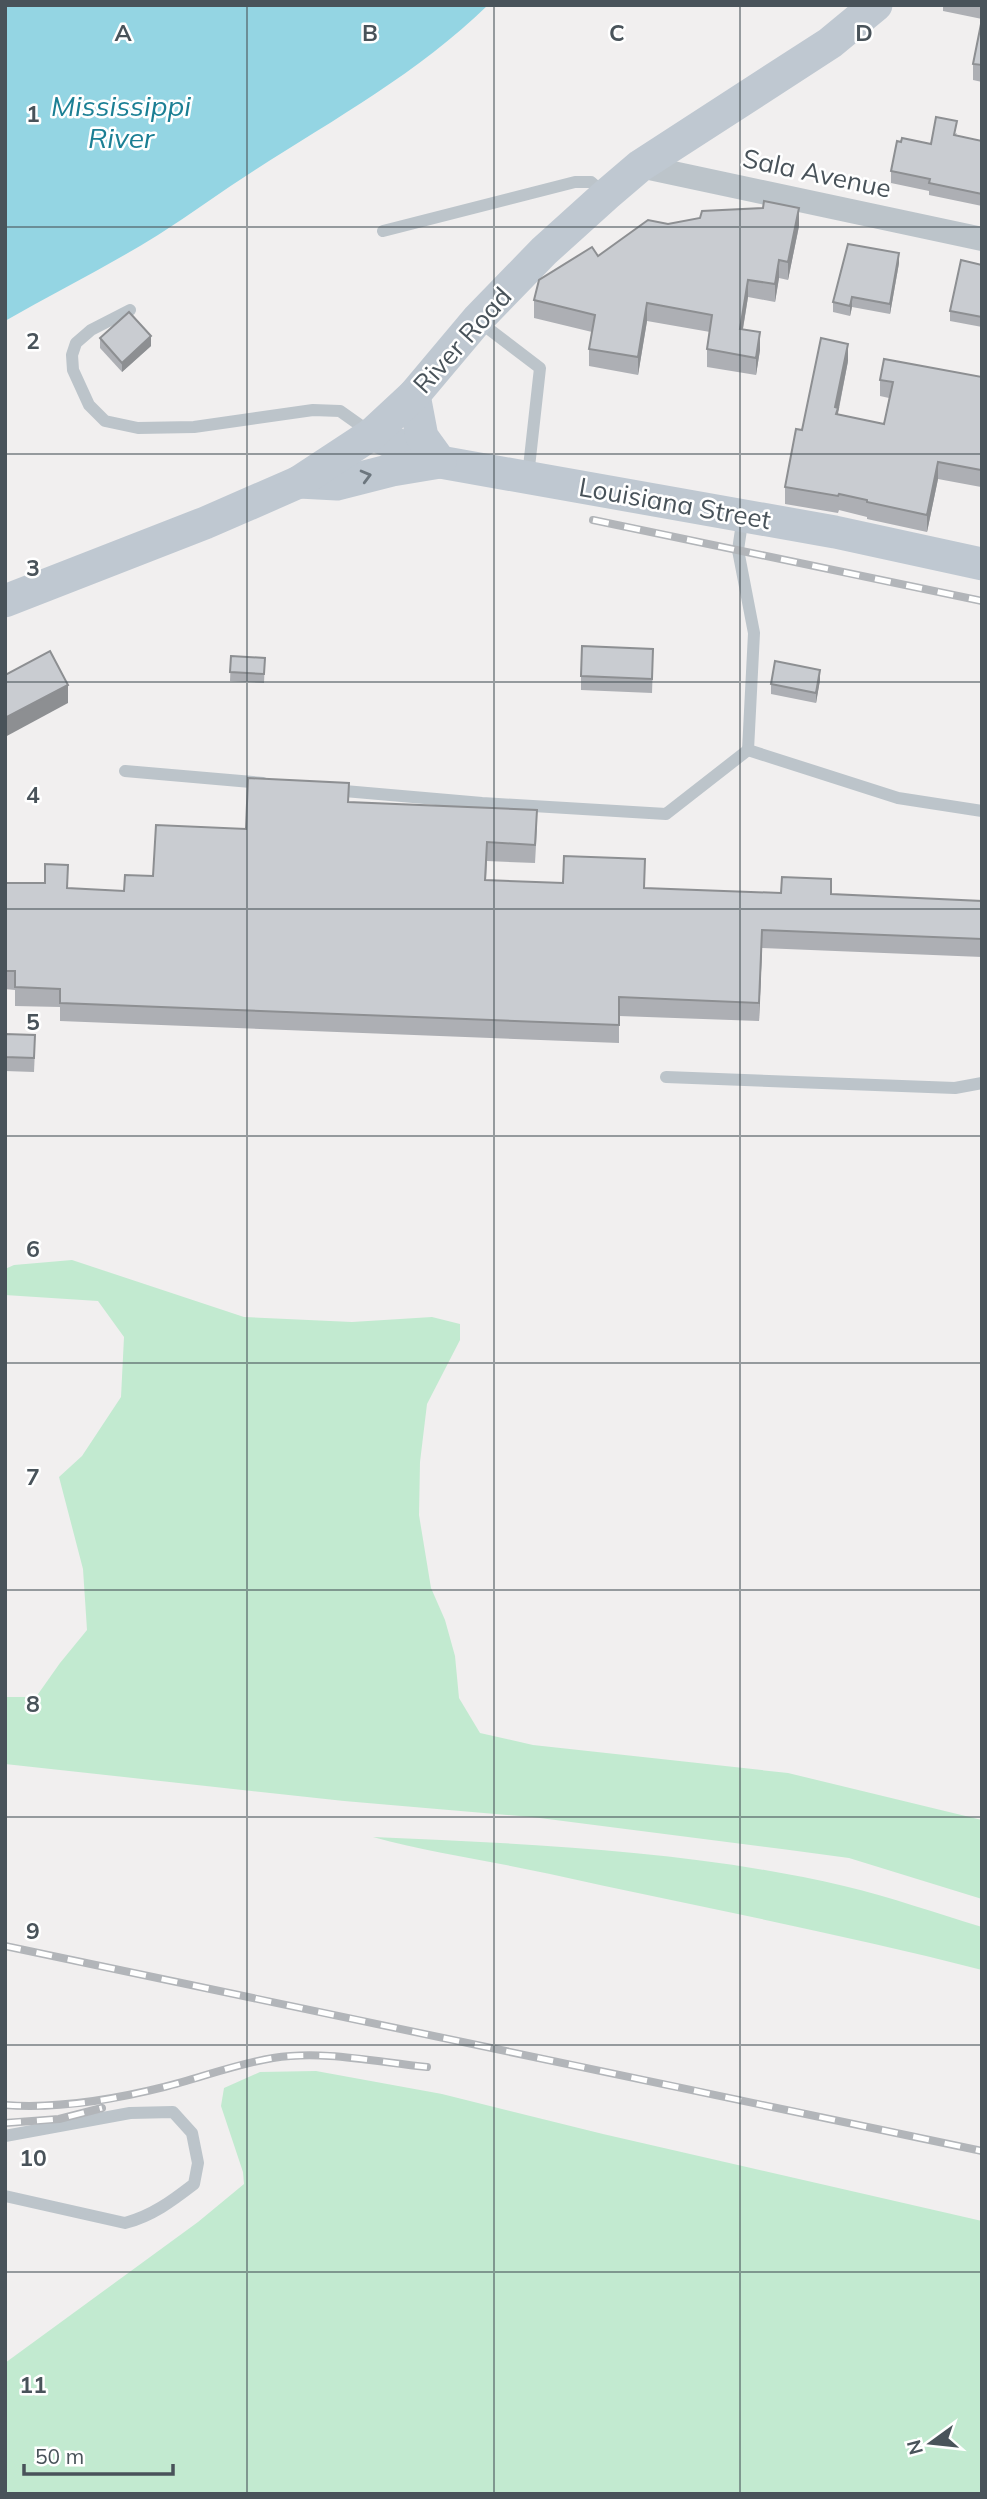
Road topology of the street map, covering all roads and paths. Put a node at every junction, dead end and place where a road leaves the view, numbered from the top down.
1 (876, 5) edge
2 (640, 166) junction
3 (606, 195) junction
4 (383, 231) dead end
5 (982, 239) edge
6 (130, 310) edge
7 (477, 320) junction
8 (414, 395) junction
9 (372, 434) junction
10 (440, 462) junction
11 (528, 477) junction
12 (299, 482) junction
13 (743, 515) junction
14 (982, 564) edge
15 (5, 601) edge
16 (747, 750) junction
17 (125, 772) dead end
18 (274, 784) edge
19 (316, 788) edge
20 (982, 811) edge
21 (666, 1077) dead end
22 (982, 1083) edge
23 (5, 2136) edge
24 (5, 2196) edge

1 - 2 main road, River Road
2 - 3 main road, River Road
2 - 5 street, Sala Avenue
3 - 4 lane
3 - 7 main road, River Road
6 - 9 lane
7 - 8 main road, River Road
7 - 11 lane
8 - 9 main road, River Road
8 - 10 main road
9 - 10 main road, Louisiana Street
9 - 12 main road, River Road
10 - 11 main road, Louisiana Street
12 -> 10 main road
11 - 13 main road, Louisiana Street
12 - 15 main road, River Road
13 - 14 main road, Louisiana Street
13 - 16 lane
16 - 19 lane
16 - 20 lane
17 - 18 lane
21 - 22 lane
23 - 24 lane

